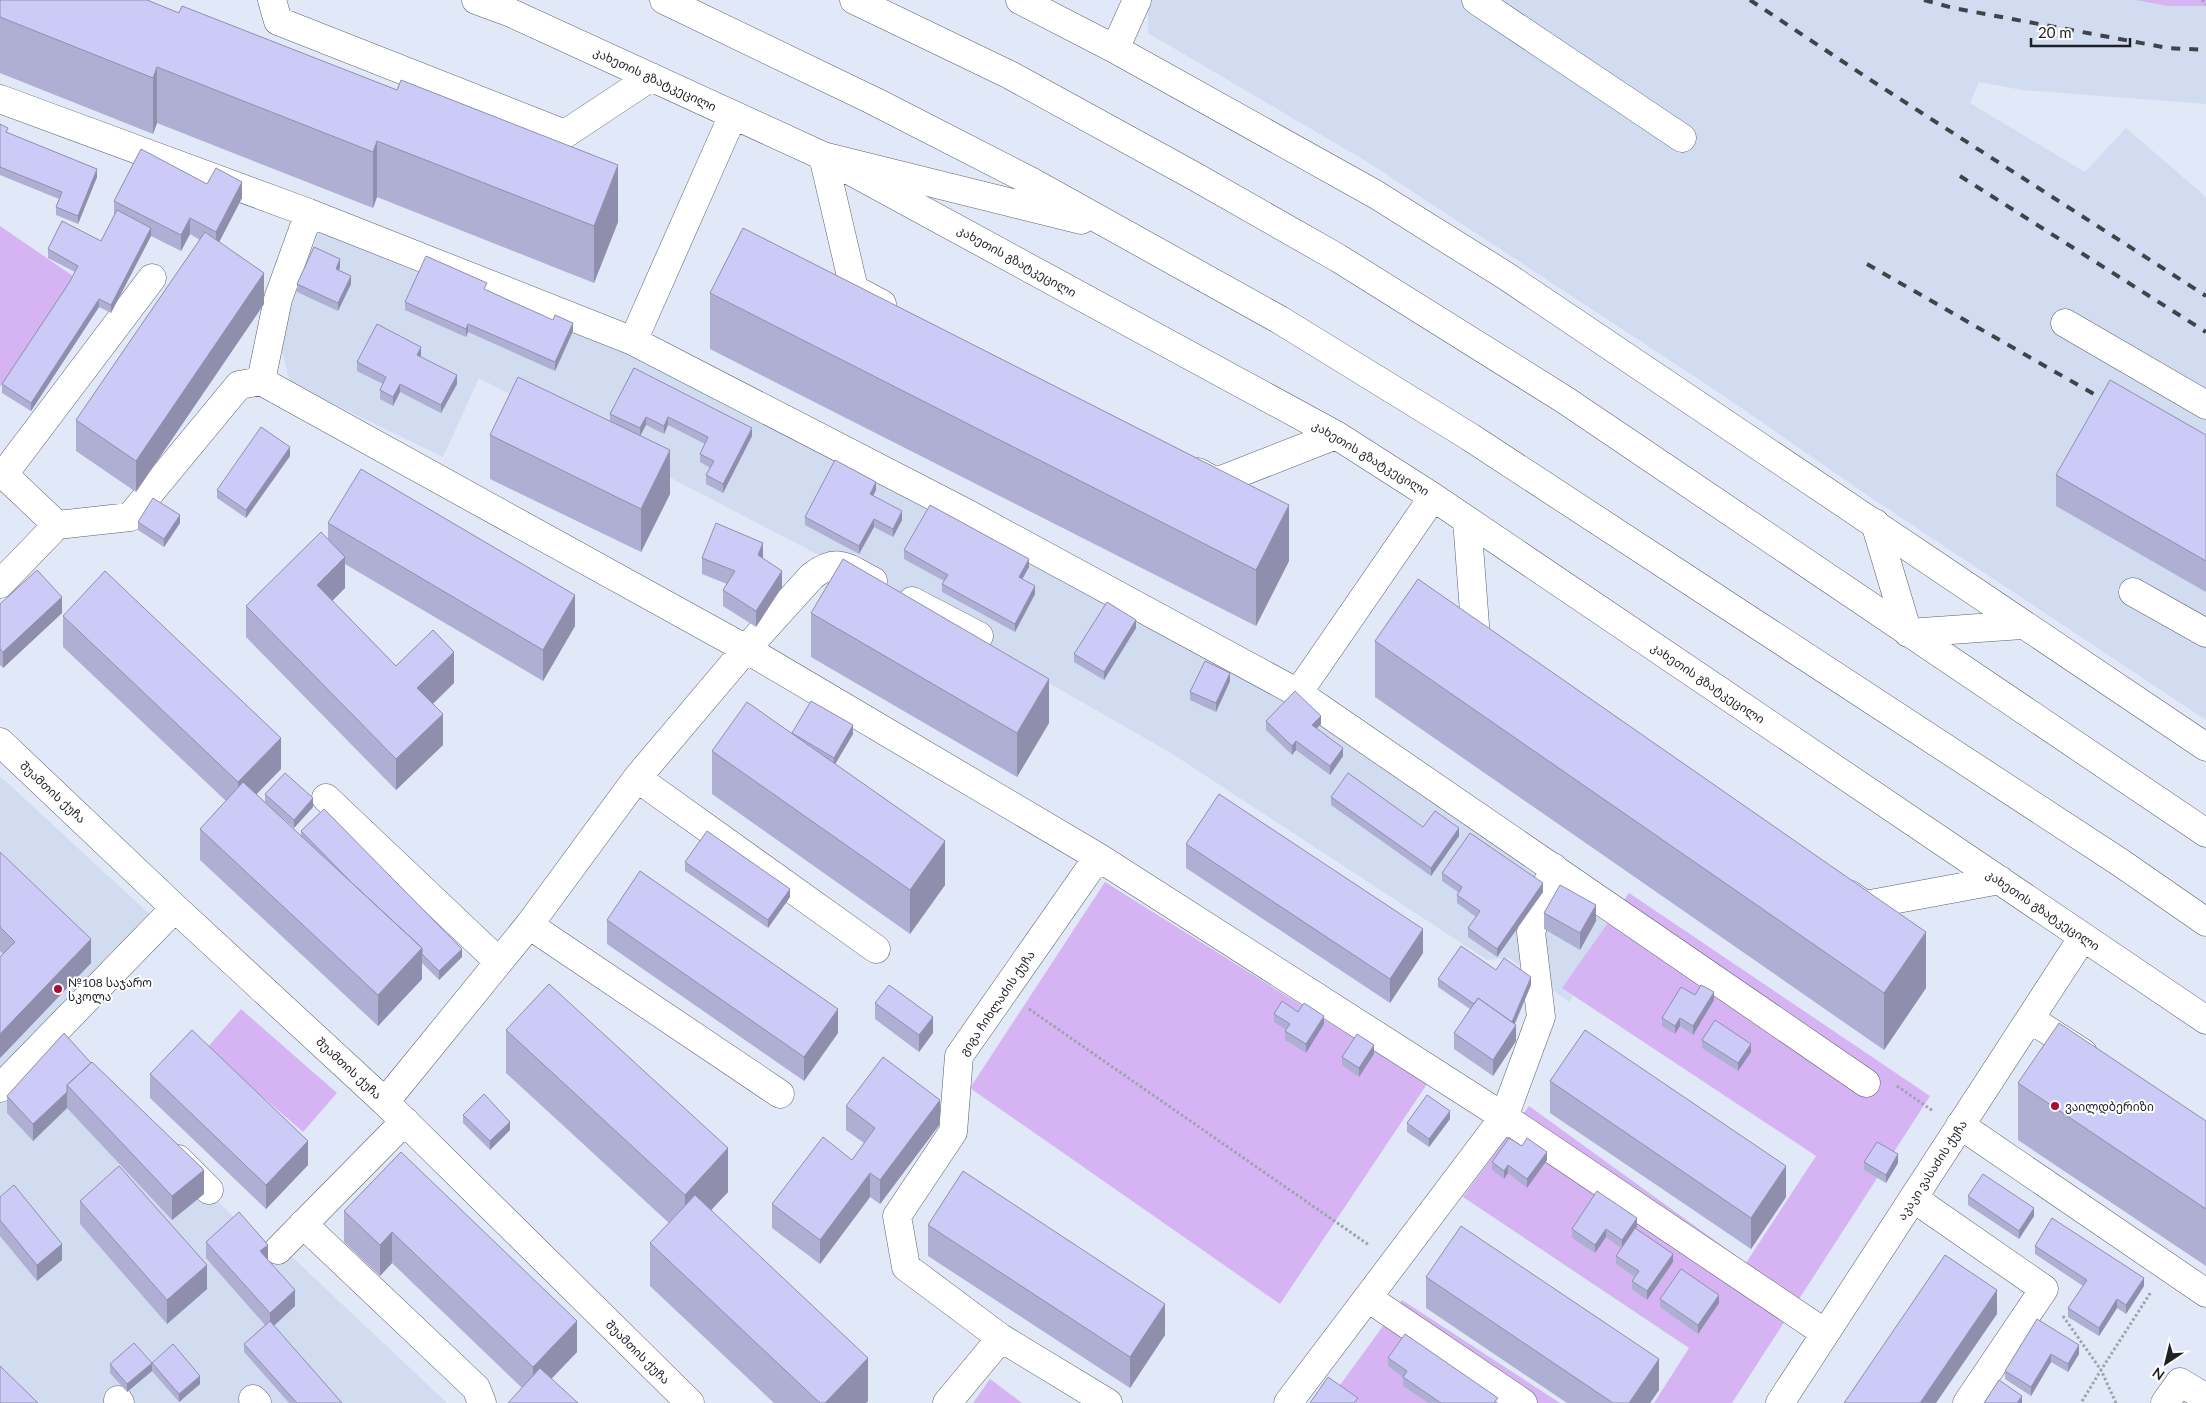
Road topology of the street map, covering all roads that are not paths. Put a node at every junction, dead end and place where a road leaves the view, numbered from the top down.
1 (272, 0) edge
2 (476, 0) edge
3 (664, 0) edge
4 (854, 0) edge
5 (1020, 0) edge
6 (1137, 0) edge
7 (1476, 0) edge
8 (1115, 49) junction
9 (651, 78) junction
10 (0, 99) edge
11 (733, 115) junction
12 (1682, 138) dead end
13 (823, 156) junction
14 (309, 213) junction
15 (1121, 230) junction
16 (152, 278) dead end
17 (906, 316) edge
18 (2065, 323) dead end
19 (633, 341) junction
20 (261, 381) junction
21 (2206, 405) edge
22 (1336, 435) junction
23 (1173, 459) edge
24 (2, 472) edge
25 (1434, 496) junction
26 (1467, 520) junction
27 (1875, 523) junction
28 (57, 525) junction
29 (0, 584) edge
30 (2133, 592) dead end
31 (2022, 625) junction
32 (1908, 632) junction
33 (2206, 633) edge
34 (979, 636) edge
35 (746, 649) junction
36 (1508, 660) edge
37 (1298, 693) junction
38 (0, 742) edge
39 (2206, 748) edge
40 (637, 778) junction
41 (326, 798) dead end
42 (2206, 833) edge
43 (1098, 857) junction
44 (1552, 867) junction
45 (2000, 880) junction
46 (1832, 882) edge
47 (175, 908) junction
48 (2206, 922) edge
49 (529, 925) junction
50 (2083, 937) junction
51 (876, 949) dead end
52 (499, 962) junction
53 (2030, 1018) junction
54 (2206, 1020) edge
55 (2106, 1068) edge
56 (1866, 1083) road end
57 (0, 1088) edge
58 (780, 1094) dead end
59 (385, 1102) junction
60 (1504, 1117) junction
61 (405, 1121) junction
62 (1960, 1126) junction
63 (160, 1142) edge
64 (209, 1190) dead end
65 (1913, 1198) junction
66 (303, 1224) junction
67 (278, 1250) dead end
68 (2206, 1293) edge
69 (1368, 1298) junction
70 (1826, 1333) junction
71 (1001, 1338) junction
72 (2206, 1398) edge
73 (482, 1403) edge
74 (690, 1403) edge
75 (947, 1403) edge
76 (1108, 1403) edge
77 (1288, 1403) edge
78 (1523, 1403) edge
79 (1780, 1403) edge
80 (1967, 1403) edge
81 (2166, 1403) edge

1 - 9 main road
2 - 9 main road, კახეთის გზატკეცილი
3 - 15 main road
4 - 32 main road
5 - 8 main road
6 - 8 main road
7 - 12 main road
8 - 27 main road
9 - 11 main road, კახეთის გზატკეცილი
10 - 14 main road
11 - 13 main road, კახეთის გზატკეცილი
11 - 19 main road
13 - 15 main road
13 - 17 main road
13 - 22 main road, კახეთის გზატკეცილი
14 - 19 main road
14 - 20 main road
15 - 48 main road
16 - 24 main road
18 - 21 main road
19 - 37 main road
20 - 28 main road
20 - 35 main road
22 - 23 main road
22 - 25 main road, კახეთის გზატკეცილი
24 - 28 main road
25 - 26 main road, კახეთის გზატკეცილი
25 - 37 main road
26 - 36 main road
26 - 45 main road, კახეთის გზატკეცილი
27 - 31 main road
27 - 32 main road
28 - 29 main road
30 - 33 main road
31 - 32 main road
31 - 39 main road
32 - 42 main road
34 - 35 main road
35 - 40 main road
35 - 43 main road
37 - 44 main road
38 - 47 main road, შუამთის ქუჩა
40 - 49 main road
40 - 51 main road
41 - 52 main road
43 - 60 main road
43 - 71 main road, გიგა ჩიხლაძის ქუჩა
44 - 56 main road
44 - 60 main road
45 - 46 main road
45 - 50 main road, კახეთის გზატკეცილი
47 - 57 main road
47 - 59 main road, შუამთის ქუჩა
49 - 52 main road
49 - 58 main road
50 - 53 main road, აკაკი ვასაძის ქუჩა
50 - 54 main road, კახეთის გზატკეცილი
52 - 59 main road
53 - 55 main road
53 - 62 main road, აკაკი ვასაძის ქუჩა
59 - 61 main road, შუამთის ქუჩა
60 - 69 main road
60 - 70 main road
61 - 66 main road
61 - 74 main road, შუამთის ქუჩა
62 - 65 main road, აკაკი ვასაძის ქუჩა
62 - 68 main road
63 - 64 main road
65 - 70 main road, აკაკი ვასაძის ქუჩა
65 - 80 main road
66 - 67 main road
66 - 73 main road
69 - 77 main road
69 - 78 main road
70 - 79 main road, აკაკი ვასაძის ქუჩა
71 - 75 main road
71 - 76 main road, გიგა ჩიხლაძის ქუჩა
72 - 81 main road

